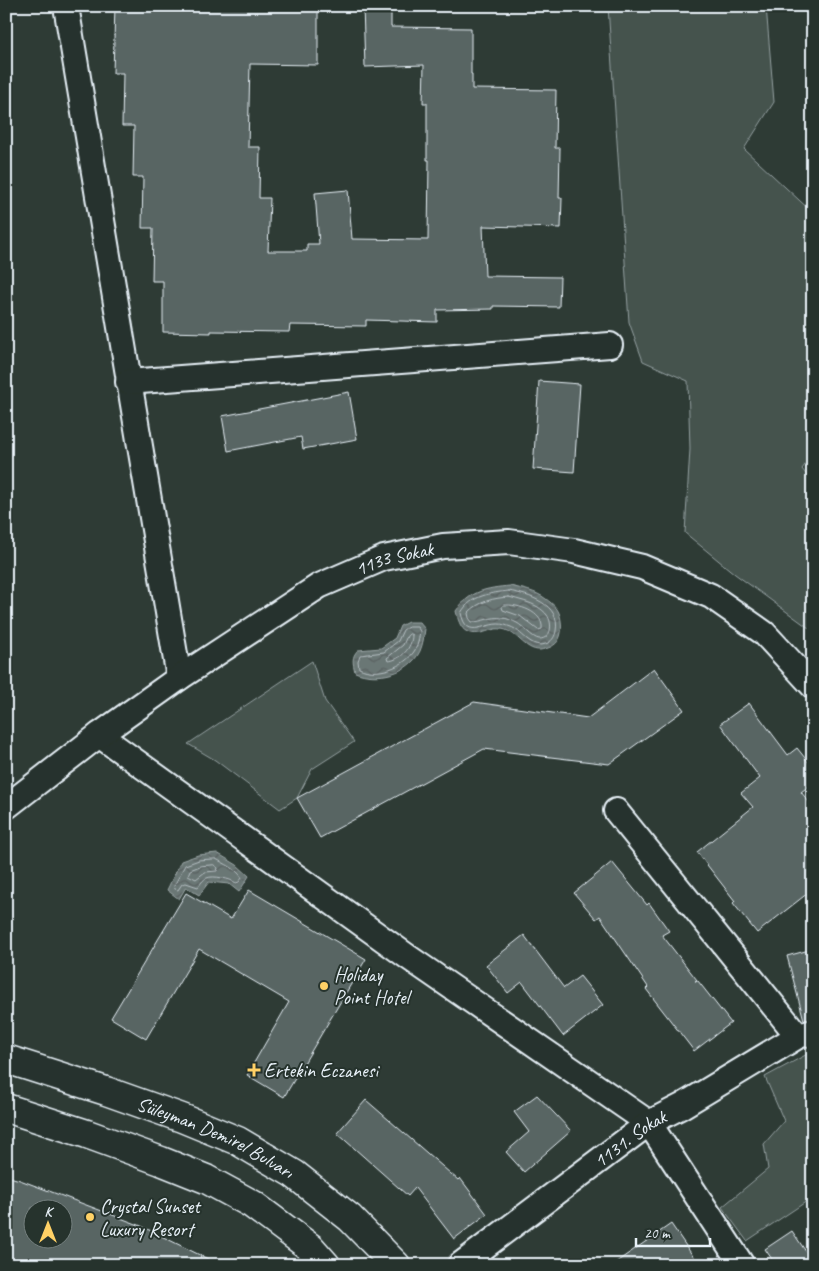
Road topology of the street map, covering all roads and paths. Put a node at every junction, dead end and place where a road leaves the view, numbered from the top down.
1 (66, 6) edge
2 (610, 345) dead end
3 (128, 382) junction
4 (179, 678) junction
5 (813, 686) edge
6 (99, 735) junction
7 (6, 807) edge
8 (616, 811) dead end
9 (805, 1034) edge
10 (6, 1059) edge
11 (6, 1108) edge
12 (649, 1123) junction
13 (326, 1265) edge
14 (396, 1265) edge
15 (460, 1265) edge
16 (742, 1265) edge

1 - 3 street
2 - 3 street
3 - 4 street
4 - 5 street, 1133 Sokak
4 - 6 street, 1133 Sokak
6 - 7 street, 1133 Sokak
6 - 12 street
8 - 9 street
9 - 12 street, 1131. Sokak
10 - 14 main road, Süleyman Demirel Bulvarı
11 - 13 main road, Süleyman Demirel Bulvarı
12 - 15 street, 1131. Sokak
12 - 16 street

